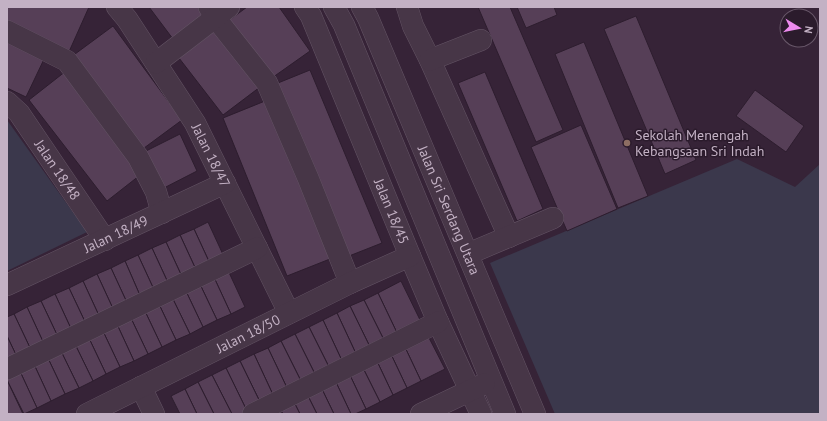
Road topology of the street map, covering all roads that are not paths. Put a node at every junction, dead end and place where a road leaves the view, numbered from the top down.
1 (117, 7) edge
2 (305, 7) edge
3 (334, 7) edge
4 (362, 7) edge
5 (407, 7) edge
6 (218, 10) edge
7 (7, 31) edge
8 (481, 40) dead end
9 (430, 60) junction
10 (156, 63) junction
11 (7, 102) edge
12 (225, 183) junction
13 (162, 213) junction
14 (553, 218) dead end
15 (508, 237) junction
16 (105, 240) junction
17 (256, 248) junction
18 (468, 254) junction
19 (410, 256) junction
20 (350, 284) junction
21 (7, 285) edge
22 (289, 313) junction
23 (438, 322) junction
24 (7, 369) edge
25 (516, 369) junction
26 (491, 381) junction
27 (142, 387) junction
28 (471, 390) junction
29 (87, 414) edge
30 (154, 414) edge
31 (253, 414) edge
32 (421, 414) edge
33 (481, 414) edge
34 (505, 414) edge
35 (535, 414) edge

1 - 10 street, Jalan 18/47
2 - 19 street, Jalan 18/45
3 - 26 street, Jalan Sri Serdang Utara
4 - 18 street, Jalan Sri Serdang Utara
5 - 9 street
6 - 10 street
6 - 20 street
7 - 13 street
8 - 9 street
9 - 15 street
10 - 12 street, Jalan 18/47
11 - 16 street, Jalan 18/48
12 - 13 street, Jalan 18/49
12 - 17 street, Jalan 18/47
13 - 16 street, Jalan 18/49
14 - 15 street
15 - 18 street
16 - 21 street, Jalan 18/49
17 - 22 street, Jalan 18/47
17 - 24 street
18 - 25 street, Jalan Sri Serdang Utara
19 - 20 street, Jalan 18/50
19 - 23 street, Jalan 18/45
20 - 22 street, Jalan 18/50
22 - 27 street, Jalan 18/50
23 - 28 street, Jalan 18/45
23 - 31 street
25 - 26 street
25 - 35 street, Jalan Sri Serdang Utara
26 - 28 street
26 - 34 street, Jalan Sri Serdang Utara
27 - 29 street, Jalan 18/50
27 - 30 street
28 - 32 street
28 - 33 street, Jalan 18/45

